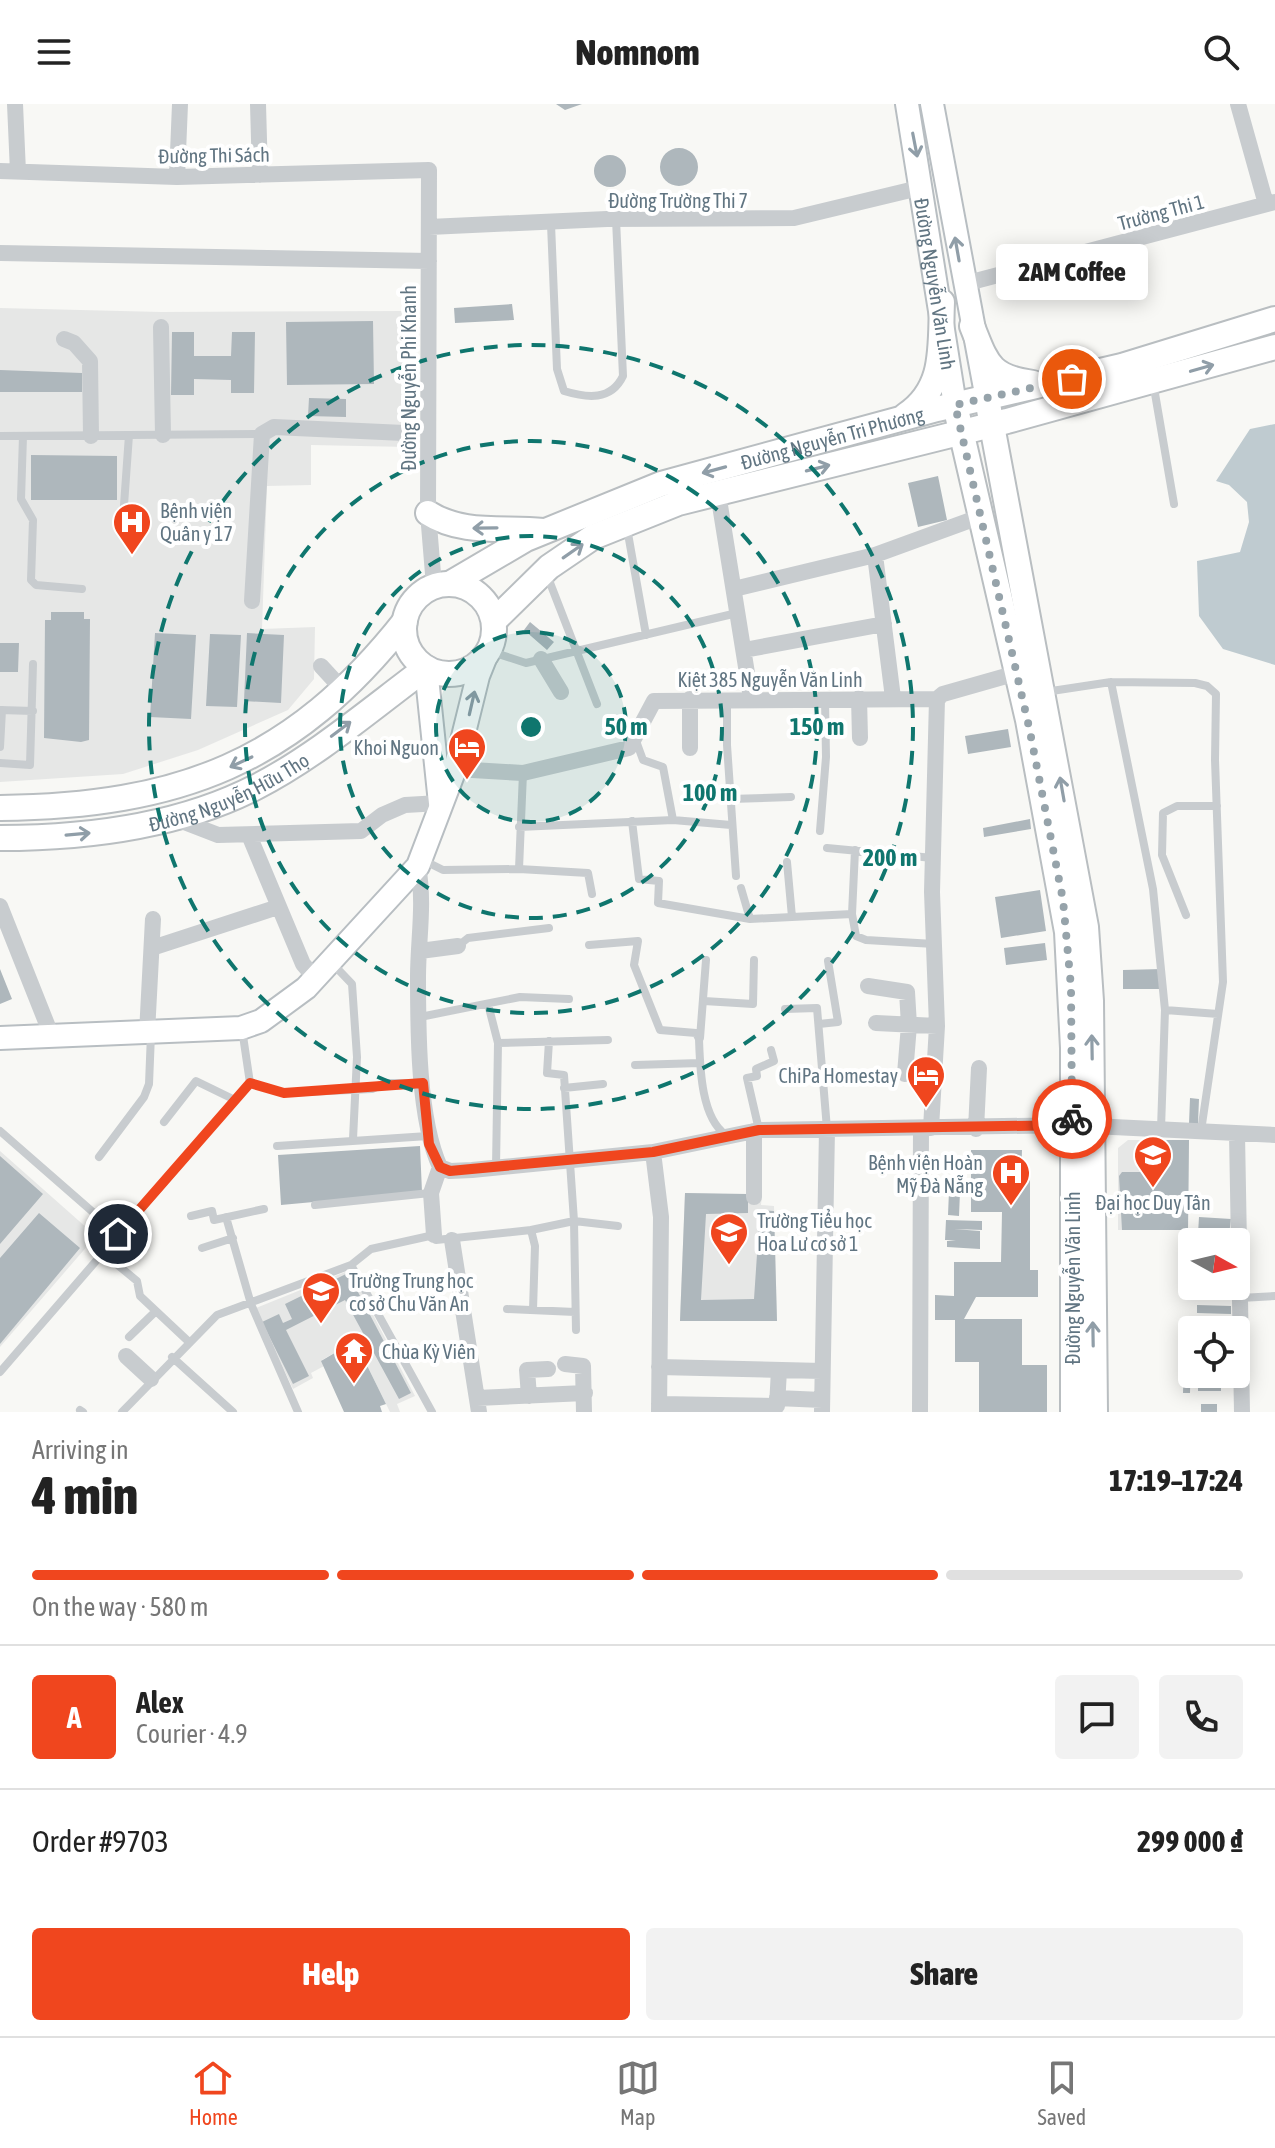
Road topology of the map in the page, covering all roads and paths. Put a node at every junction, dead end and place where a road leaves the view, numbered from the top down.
1 (15, 104) edge
2 (180, 104) edge
3 (258, 104) edge
4 (907, 104) edge
5 (932, 104) edge
6 (1238, 104) edge
7 (429, 170) joint
8 (0, 171) edge
9 (18, 172) junction
10 (260, 175) junction
11 (177, 177) junction
12 (923, 187) junction
13 (1271, 203) edge
14 (616, 219) junction
15 (551, 224) junction
16 (429, 227) junction
17 (0, 253) edge
18 (429, 261) junction
19 (964, 284) junction
20 (942, 302) junction
21 (1275, 319) edge
22 (972, 326) junction
23 (161, 327) dead end
24 (64, 339) dead end
25 (1275, 347) edge
26 (1152, 382) junction
27 (1047, 385) junction
28 (987, 399) junction
29 (955, 405) junction
30 (1034, 412) junction
31 (897, 420) junction
32 (992, 425) junction
33 (960, 432) junction
34 (404, 433) dead end
35 (262, 434) junction
36 (129, 435) junction
37 (163, 435) junction
38 (0, 436) edge
39 (23, 436) junction
40 (91, 436) junction
41 (892, 450) junction
42 (969, 465) junction
43 (718, 493) junction
44 (1174, 504) dead end
45 (124, 505) dead end
46 (428, 513) junction
47 (982, 516) junction
48 (1009, 521) junction
49 (626, 523) junction
50 (545, 531) junction
51 (875, 555) junction
52 (545, 571) junction
53 (443, 585) junction
54 (82, 589) dead end
55 (734, 589) junction
56 (252, 601) dead end
57 (738, 613) junction
58 (405, 621) junction
59 (494, 621) junction
60 (884, 624) junction
61 (646, 635) junction
62 (578, 650) junction
63 (744, 650) junction
64 (488, 654) junction
65 (541, 659) junction
66 (33, 664) dead end
67 (321, 666) dead end
68 (426, 668) junction
69 (1017, 673) junction
70 (1111, 682) junction
71 (344, 691) junction
72 (561, 692) dead end
73 (727, 698) junction
74 (751, 698) junction
75 (825, 698) junction
76 (859, 698) junction
77 (893, 698) junction
78 (690, 699) junction
79 (937, 699) junction
80 (597, 704) dead end
81 (1040, 709) junction
82 (1, 710) edge
83 (33, 711) junction
84 (634, 737) junction
85 (860, 738) dead end
86 (0, 747) edge
87 (690, 748) dead end
88 (0, 763) edge
89 (455, 769) junction
90 (523, 773) junction
91 (791, 797) dead end
92 (730, 799) junction
93 (440, 803) junction
94 (1217, 806) junction
95 (0, 808) edge
96 (174, 818) junction
97 (673, 820) junction
98 (632, 821) junction
99 (731, 825) junction
100 (519, 827) junction
101 (820, 831) dead end
102 (249, 835) junction
103 (0, 838) edge
104 (827, 848) dead end
105 (855, 850) junction
106 (933, 858) junction
107 (419, 862) junction
108 (787, 862) dead end
109 (519, 869) junction
110 (736, 876) dead end
111 (741, 888) dead end
112 (592, 894) dead end
113 (0, 906) edge
114 (278, 907) junction
115 (852, 914) junction
116 (1186, 915) dead end
117 (792, 917) junction
118 (153, 919) dead end
119 (750, 919) junction
120 (549, 928) dead end
121 (935, 944) junction
122 (589, 945) dead end
123 (458, 946) joint
124 (152, 948) junction
125 (420, 951) junction
126 (706, 960) dead end
127 (754, 960) dead end
128 (330, 961) junction
129 (828, 961) dead end
130 (315, 978) junction
131 (868, 986) dead end
132 (569, 999) dead end
133 (704, 1001) junction
134 (488, 1004) junction
135 (785, 1009) dead end
136 (1165, 1010) junction
137 (1218, 1014) junction
138 (420, 1017) junction
139 (876, 1023) dead end
140 (819, 1024) junction
141 (909, 1025) junction
142 (937, 1026) junction
143 (241, 1028) junction
144 (149, 1033) junction
145 (52, 1037) junction
146 (0, 1038) edge
147 (699, 1039) junction
148 (608, 1040) dead end
149 (549, 1041) junction
150 (498, 1043) junction
151 (771, 1050) dead end
152 (700, 1063) junction
153 (635, 1065) dead end
154 (979, 1068) dead end
155 (934, 1076) junction
156 (250, 1083) junction
157 (423, 1083) junction
158 (603, 1084) dead end
159 (564, 1088) junction
160 (356, 1089) junction
161 (235, 1100) junction
162 (164, 1122) dead end
163 (1082, 1125) junction
164 (926, 1128) junction
165 (827, 1129) junction
166 (976, 1129) junction
167 (1161, 1129) junction
168 (757, 1130) junction
169 (0, 1131) edge
170 (1201, 1132) junction
171 (1237, 1134) junction
172 (726, 1135) junction
173 (1275, 1135) edge
174 (428, 1136) junction
175 (353, 1139) junction
176 (277, 1146) dead end
177 (653, 1152) junction
178 (99, 1157) dead end
179 (568, 1161) junction
180 (440, 1167) junction
181 (496, 1167) junction
182 (431, 1193) junction
183 (754, 1197) dead end
184 (315, 1205) dead end
185 (264, 1209) dead end
186 (191, 1216) dead end
187 (226, 1217) junction
188 (574, 1221) junction
189 (618, 1226) dead end
190 (1239, 1228) edge
191 (531, 1230) junction
192 (118, 1234) junction
193 (434, 1235) junction
194 (233, 1238) junction
195 (452, 1240) junction
196 (202, 1248) dead end
197 (102, 1252) junction
198 (351, 1265) junction
199 (1275, 1296) edge
200 (1250, 1297) edge
201 (1240, 1300) edge
202 (251, 1304) junction
203 (507, 1309) dead end
204 (533, 1310) junction
205 (156, 1311) junction
206 (575, 1312) junction
207 (576, 1330) dead end
208 (129, 1337) dead end
209 (189, 1342) junction
210 (126, 1356) dead end
211 (172, 1357) junction
212 (565, 1364) dead end
213 (659, 1367) junction
214 (548, 1369) dead end
215 (779, 1370) junction
216 (822, 1371) junction
217 (0, 1372) edge
218 (151, 1379) junction
219 (585, 1393) junction
220 (529, 1396) junction
221 (777, 1398) junction
222 (478, 1405) edge
223 (822, 1406) edge
224 (659, 1408) edge
225 (230, 1411) edge
226 (122, 1412) edge
227 (298, 1412) edge
228 (432, 1412) edge
229 (584, 1412) edge
230 (920, 1412) edge
231 (1073, 1412) edge
232 (1095, 1412) edge
233 (1242, 1412) edge

1 - 9 street
2 - 11 street
3 - 10 street
4 -> 12 street, Đường Nguyễn Văn Linh
19 -> 5 street, Đường Nguyễn Văn Linh
6 - 13 street
7 - 10 street, Đường Thi Sách
7 - 16 street, Đường Nguyễn Phi Khanh
8 - 9 street, Đường Thi Sách
9 - 11 street, Đường Thi Sách
10 - 11 street, Đường Thi Sách
12 - 14 street, Đường Trường Thi 7
12 - 20 street, Đường Nguyễn Văn Linh
13 - 19 street, Trường Thi 1
14 - 15 street, Đường Trường Thi 7
14 - 15 lane
15 - 16 street, Đường Trường Thi 7
16 - 18 street, Đường Nguyễn Phi Khanh
17 - 18 street
18 - 46 street, Đường Nguyễn Phi Khanh
19 - 22 street, Đường Nguyễn Văn Linh
20 - 29 street, Đường Nguyễn Văn Linh
20 - 31 main road
21 - 27 main road, Đường Nguyễn Tri Phương
22 - 27 main road
22 - 28 street, Đường Nguyễn Văn Linh
23 - 37 street
24 - 40 street
26 -> 25 main road, Đường Nguyễn Tri Phương
26 - 30 main road, Đường Nguyễn Tri Phương
26 - 44 lane
27 - 28 main road, Đường Nguyễn Tri Phương
28 - 29 main road, Đường Nguyễn Tri Phương
28 - 32 main road, Đường Nguyễn Văn Linh
29 - 31 main road, Đường Nguyễn Tri Phương
29 - 33 main road, Đường Nguyễn Văn Linh
30 - 32 main road, Đường Nguyễn Tri Phương
30 - 48 main road
31 -> 50 main road, Đường Nguyễn Tri Phương
32 - 33 main road, Đường Nguyễn Tri Phương
32 - 48 main road, Đường Nguyễn Văn Linh
33 - 41 main road, Đường Nguyễn Tri Phương
33 - 42 main road, Đường Nguyễn Văn Linh
34 - 35 street
35 - 37 lane
35 - 56 street
36 - 37 lane
36 - 40 lane
36 - 45 lane
38 - 39 lane
39 - 40 lane
39 - 54 lane
41 - 42 main road
43 -> 41 main road, Đường Nguyễn Tri Phương
42 - 47 main road, Đường Nguyễn Văn Linh
43 - 49 main road, Đường Nguyễn Tri Phương
43 - 55 street
50 -> 46 main road
46 - 53 street, Đường Nguyễn Phi Khanh
47 - 51 street
47 - 69 main road, Đường Nguyễn Văn Linh
48 - 81 main road, Đường Nguyễn Văn Linh
52 -> 49 main road, Đường Nguyễn Tri Phương
49 - 61 lane
50 - 53 main road, Đường Nguyễn Tri Phương
51 - 55 street
51 - 60 street
52 - 59 main road, Đường Nguyễn Tri Phương
52 - 62 lane
53 - 58 main road
53 - 59 main road
55 - 57 street
57 - 61 lane
57 - 63 street
58 - 68 main road
58 - 71 main road, Đường Nguyễn Hữu Thọ
59 - 64 main road
60 - 63 street
60 - 77 street
61 - 62 lane
62 - 65 lane
62 - 80 lane
63 - 74 street
64 - 65 lane
64 - 68 main road
89 -> 64 street
65 - 72 street
66 - 83 lane
67 - 71 street
68 - 93 street
96 -> 68 main road, Đường Nguyễn Hữu Thọ
69 - 79 street, Kiệt 385 Nguyễn Văn Linh
69 - 81 main road, Đường Nguyễn Văn Linh
70 - 81 lane
70 - 94 lane
70 - 136 lane
71 -> 95 main road, Đường Nguyễn Hữu Thọ
73 - 74 street, Kiệt 385 Nguyễn Văn Linh
73 - 78 street, Kiệt 385 Nguyễn Văn Linh
73 - 92 lane
74 - 75 street, Kiệt 385 Nguyễn Văn Linh
75 - 76 street, Kiệt 385 Nguyễn Văn Linh
75 - 101 lane
76 - 77 street, Kiệt 385 Nguyễn Văn Linh
76 - 85 street
77 - 79 street, Kiệt 385 Nguyễn Văn Linh
78 - 84 street, Kiệt 385 Nguyễn Văn Linh
78 - 87 street
79 - 106 street
81 - 163 main road, Đường Nguyễn Văn Linh
82 - 83 lane
82 - 86 lane
83 - 88 lane
84 - 90 street
84 - 97 lane
89 - 90 street
89 - 93 street
90 - 100 lane
91 - 92 lane
92 - 99 lane
93 - 102 street
93 - 107 street
94 - 116 lane
94 - 137 lane
96 - 102 street
103 -> 96 main road, Đường Nguyễn Hữu Thọ
97 - 98 lane
97 - 99 lane
98 - 100 lane
98 - 119 lane
99 - 110 lane
100 - 109 lane
102 - 114 street
104 - 105 lane
105 - 106 lane
105 - 115 lane
106 - 121 street
107 - 109 lane
107 - 125 street
107 - 128 street
108 - 117 lane
109 - 112 lane
111 - 119 lane
113 - 145 street
114 - 124 street
114 - 130 street
115 - 117 lane
115 - 121 lane
117 - 119 lane
118 - 124 street
120 - 123 lane
121 - 142 street
122 - 147 lane
123 - 125 street
124 - 144 street
125 - 138 street
126 - 133 lane
127 - 133 lane
128 - 130 street
128 - 160 lane
129 - 140 lane
130 - 143 street
131 - 141 street
132 - 134 lane
133 - 147 lane
134 - 138 lane
134 - 150 lane
135 - 140 lane
136 - 137 lane
136 - 167 lane
137 - 170 lane
138 - 157 street
139 - 141 street
140 - 165 lane
141 - 142 street
141 - 155 street
142 - 155 street
143 - 144 street
143 - 156 lane
144 - 145 street
144 - 178 lane
145 - 146 street
147 - 152 lane
148 - 149 lane
149 - 150 lane
149 - 159 lane
150 - 181 lane
151 - 168 lane
152 - 153 lane
152 - 172 lane
154 - 166 street
155 - 164 street
156 - 160 lane
156 - 161 lane
157 - 160 lane
157 - 174 street
158 - 159 lane
159 - 179 lane
160 - 175 lane
161 - 162 lane
161 - 192 lane
163 - 166 street
163 - 167 street
163 - 231 main road, Đường Nguyễn Văn Linh
232 -> 163 main road, Đường Nguyễn Văn Linh
164 - 165 street
164 - 166 street
164 - 230 street
165 - 168 street
165 - 216 street
167 - 170 street
168 - 172 street
168 - 183 street
169 - 192 lane
170 - 171 street
171 - 173 street
171 - 190 street
172 - 177 street
174 - 175 lane
174 - 180 street
175 - 176 lane
177 - 179 street
177 - 213 street
179 - 181 street
179 - 188 lane
180 - 181 street
180 - 182 street
182 - 184 lane
182 - 193 street
185 - 187 lane
186 - 187 lane
187 - 194 lane
188 - 189 lane
188 - 191 lane
188 - 206 lane
191 - 195 lane
191 - 204 lane
192 - 197 lane
193 - 195 lane
193 - 198 lane
194 - 196 lane
194 - 202 lane
195 - 222 street
197 - 205 lane
197 - 217 lane
198 - 202 lane
198 - 228 lane
199 - 200 lane
201 - 233 street
202 - 209 lane
202 - 227 lane
203 - 204 lane
204 - 206 lane
205 - 208 lane
205 - 209 lane
206 - 207 lane
209 - 211 lane
210 - 218 street
211 - 218 lane
211 - 225 lane
212 - 219 street
213 - 215 street
213 - 224 street
214 - 220 street
215 - 216 street
215 - 221 street
216 - 223 street
218 - 226 lane
219 - 220 street
219 - 229 street
220 - 222 street
221 - 223 street
221 - 224 street

